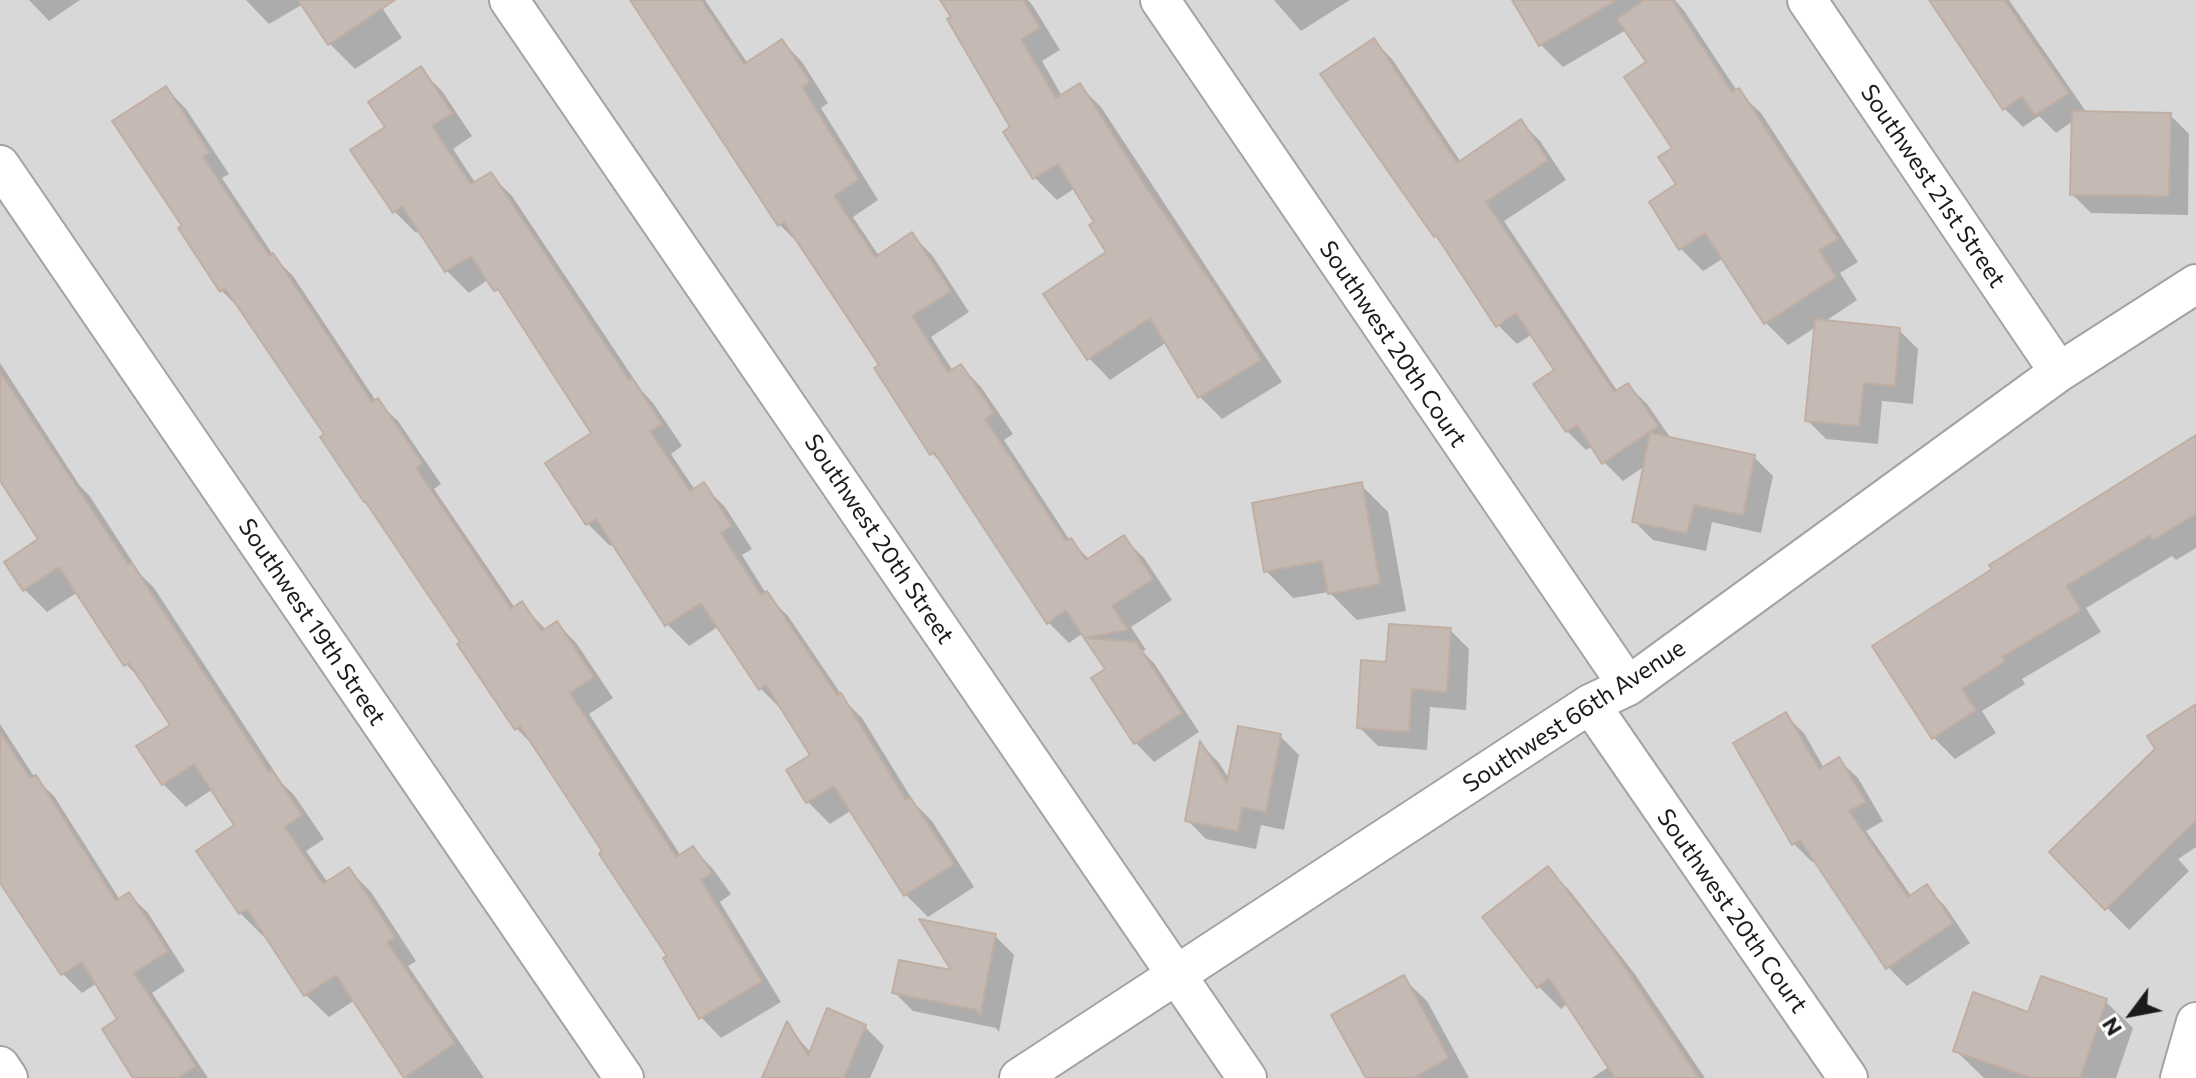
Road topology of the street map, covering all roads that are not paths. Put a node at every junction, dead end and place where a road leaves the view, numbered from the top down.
1 (509, 0) edge
2 (1160, 0) edge
3 (1807, 0) edge
4 (0, 165) edge
5 (2196, 284) edge
6 (2059, 372) junction
7 (1628, 686) junction
8 (1590, 704) junction
9 (1177, 974) junction
10 (2196, 1022) edge
11 (0, 1066) edge
12 (8, 1078) edge
13 (624, 1078) edge
14 (1019, 1078) edge
15 (1247, 1078) edge
16 (1848, 1078) edge
17 (2180, 1078) edge

1 - 9 street, Southwest 20th Street
2 - 7 street, Southwest 20th Court
3 - 6 street, Southwest 21st Street
4 - 13 street, Southwest 19th Street
5 - 6 street, Southwest 66th Avenue
6 - 7 street, Southwest 66th Avenue
7 - 8 street, Southwest 66th Avenue
8 - 9 street, Southwest 66th Avenue
8 - 16 street, Southwest 20th Court
9 - 14 street, Southwest 66th Avenue
9 - 15 street, Southwest 20th Street
10 - 17 street
11 - 12 street

